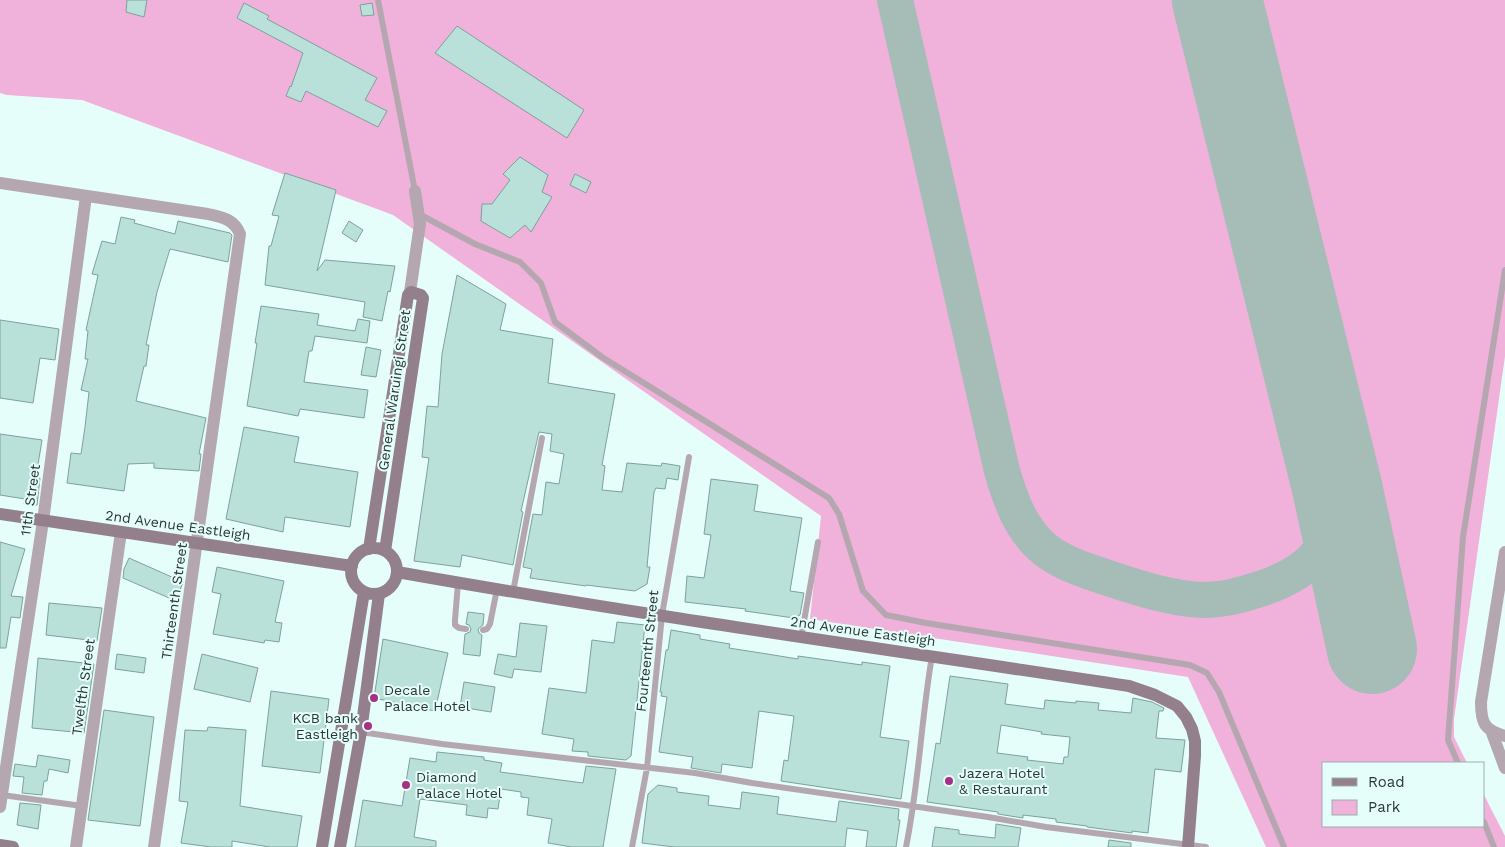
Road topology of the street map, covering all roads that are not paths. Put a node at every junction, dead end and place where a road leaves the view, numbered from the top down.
1 (378, 0) edge
2 (0, 183) edge
3 (415, 191) joint
4 (86, 196) junction
5 (418, 214) junction
6 (1505, 270) edge
7 (410, 292) junction
8 (542, 438) dead end
9 (689, 457) dead end
10 (0, 514) edge
11 (43, 521) junction
12 (121, 532) junction
13 (818, 542) dead end
14 (198, 543) junction
15 (369, 549) junction
16 (385, 551) junction
17 (1505, 552) edge
18 (352, 566) junction
19 (397, 572) junction
20 (458, 583) junction
21 (497, 590) junction
22 (364, 592) junction
23 (513, 592) junction
24 (379, 594) junction
25 (662, 615) junction
26 (466, 629) dead end
27 (482, 630) dead end
28 (802, 638) junction
29 (932, 656) junction
30 (361, 732) junction
31 (1492, 733) junction
32 (1505, 736) edge
33 (1458, 762) edge
34 (647, 768) junction
35 (1505, 768) edge
36 (1, 801) edge
37 (82, 806) junction
38 (914, 806) junction
39 (1485, 824) edge
40 (0, 845) edge
41 (1188, 846) edge
42 (14, 847) edge
43 (76, 847) edge
44 (154, 847) edge
45 (322, 847) edge
46 (340, 847) edge
47 (632, 847) edge
48 (906, 847) edge
49 (1206, 847) edge
50 (1284, 847) edge
51 (1494, 847) edge

1 - 3 lane
2 - 4 street
3 - 5 street
4 - 11 street, 11th Street
4 - 14 street, Thirteenth Street
5 - 7 street
5 - 50 lane
6 - 33 lane
7 - 15 street, General Waruingi Street
7 - 16 street, General Waruingi Street
8 - 23 lane
9 - 25 lane, Fourteenth Street
10 - 11 street, 2nd Avenue Eastleigh
11 - 12 street, 2nd Avenue Eastleigh
11 - 36 street, 11th Street
12 - 14 street, 2nd Avenue Eastleigh
12 - 37 street, Twelfth Street
13 - 28 lane
14 - 18 street, 2nd Avenue Eastleigh
14 - 44 street, Thirteenth Street
15 - 16 street
15 - 18 street
16 - 19 street
17 - 31 street
18 - 22 street
19 - 20 street, 2nd Avenue Eastleigh
19 - 24 street
20 - 21 street, 2nd Avenue Eastleigh
20 - 26 lane
21 - 23 street, 2nd Avenue Eastleigh
21 - 27 lane
22 - 24 street
22 - 45 street
23 - 25 street, 2nd Avenue Eastleigh
24 - 30 street
25 - 28 street, 2nd Avenue Eastleigh
25 - 34 lane, Fourteenth Street
28 - 29 street, 2nd Avenue Eastleigh
29 - 38 lane
29 - 41 street, 2nd Avenue Eastleigh
30 - 34 lane
30 - 46 street
31 - 32 street
31 - 35 street
34 - 38 lane
34 - 47 lane, Fourteenth Street
36 - 37 lane
37 - 43 street, Twelfth Street
38 - 41 lane
38 - 48 lane
39 - 51 lane
40 - 42 street
41 - 49 lane

